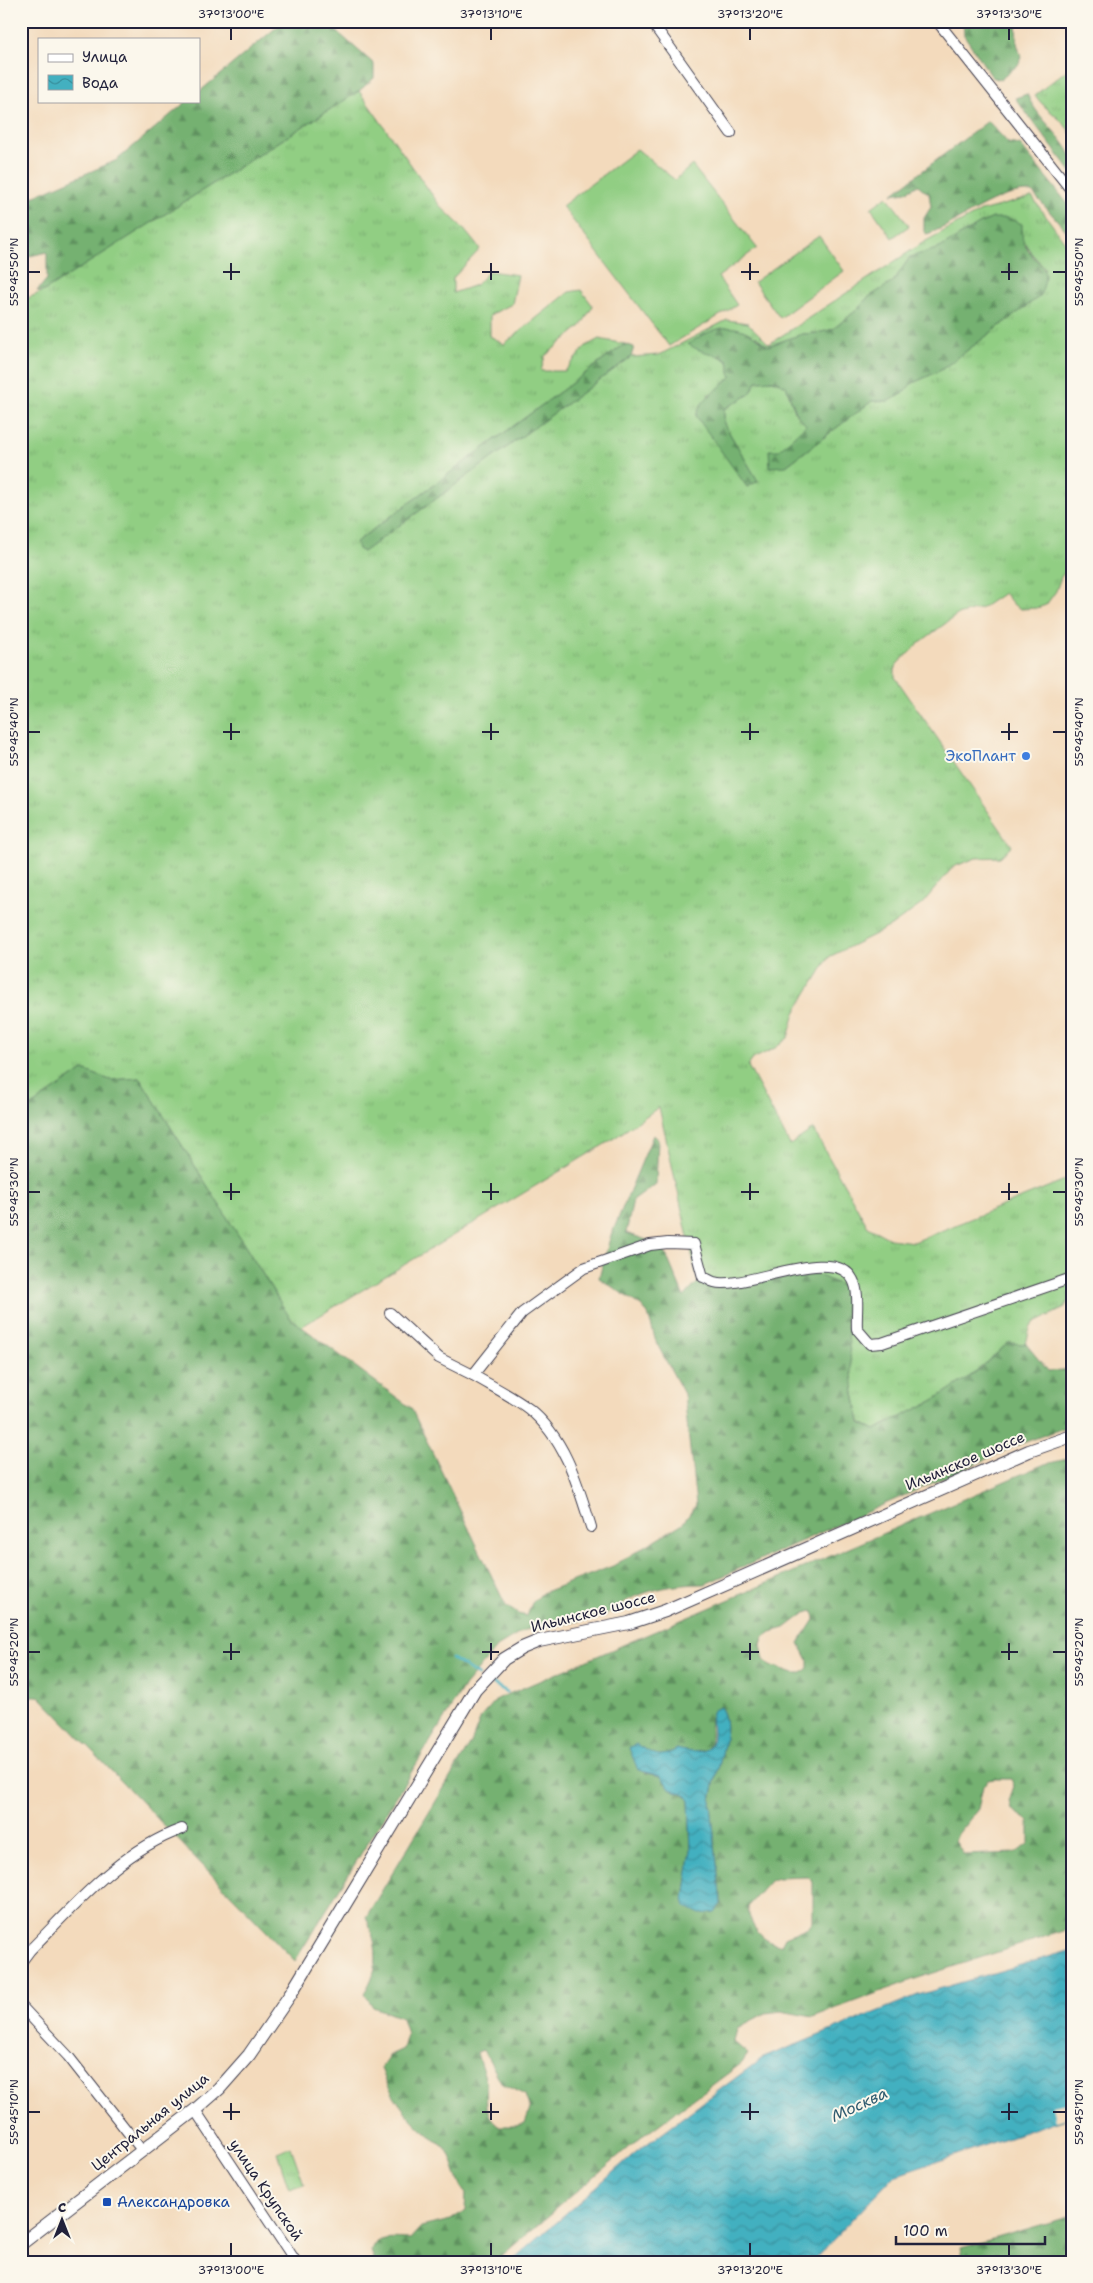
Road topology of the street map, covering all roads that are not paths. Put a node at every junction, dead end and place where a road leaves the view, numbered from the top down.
1 (651, 21) edge
2 (937, 21) edge
3 (731, 134) dead end
4 (1072, 191) edge
5 (1072, 1278) edge
6 (390, 1313) dead end
7 (473, 1375) junction
8 (1072, 1436) edge
9 (591, 1527) dead end
10 (182, 1829) dead end
11 (328, 1930) joint
12 (21, 1962) edge
13 (21, 2006) edge
14 (195, 2110) junction
15 (142, 2150) junction
16 (21, 2244) edge
17 (21, 2253) edge
18 (24, 2262) edge
19 (296, 2262) edge

1 - 3 street
2 - 4 street
5 - 7 street
6 - 7 street
7 - 9 street
8 - 11 main road, Ильинское шоссе
10 - 12 street
11 - 14 main road, Центральная улица
13 - 15 street
14 - 15 main road, Центральная улица
14 - 19 street, улица Крупской
15 - 16 main road, Центральная улица
17 - 18 street

